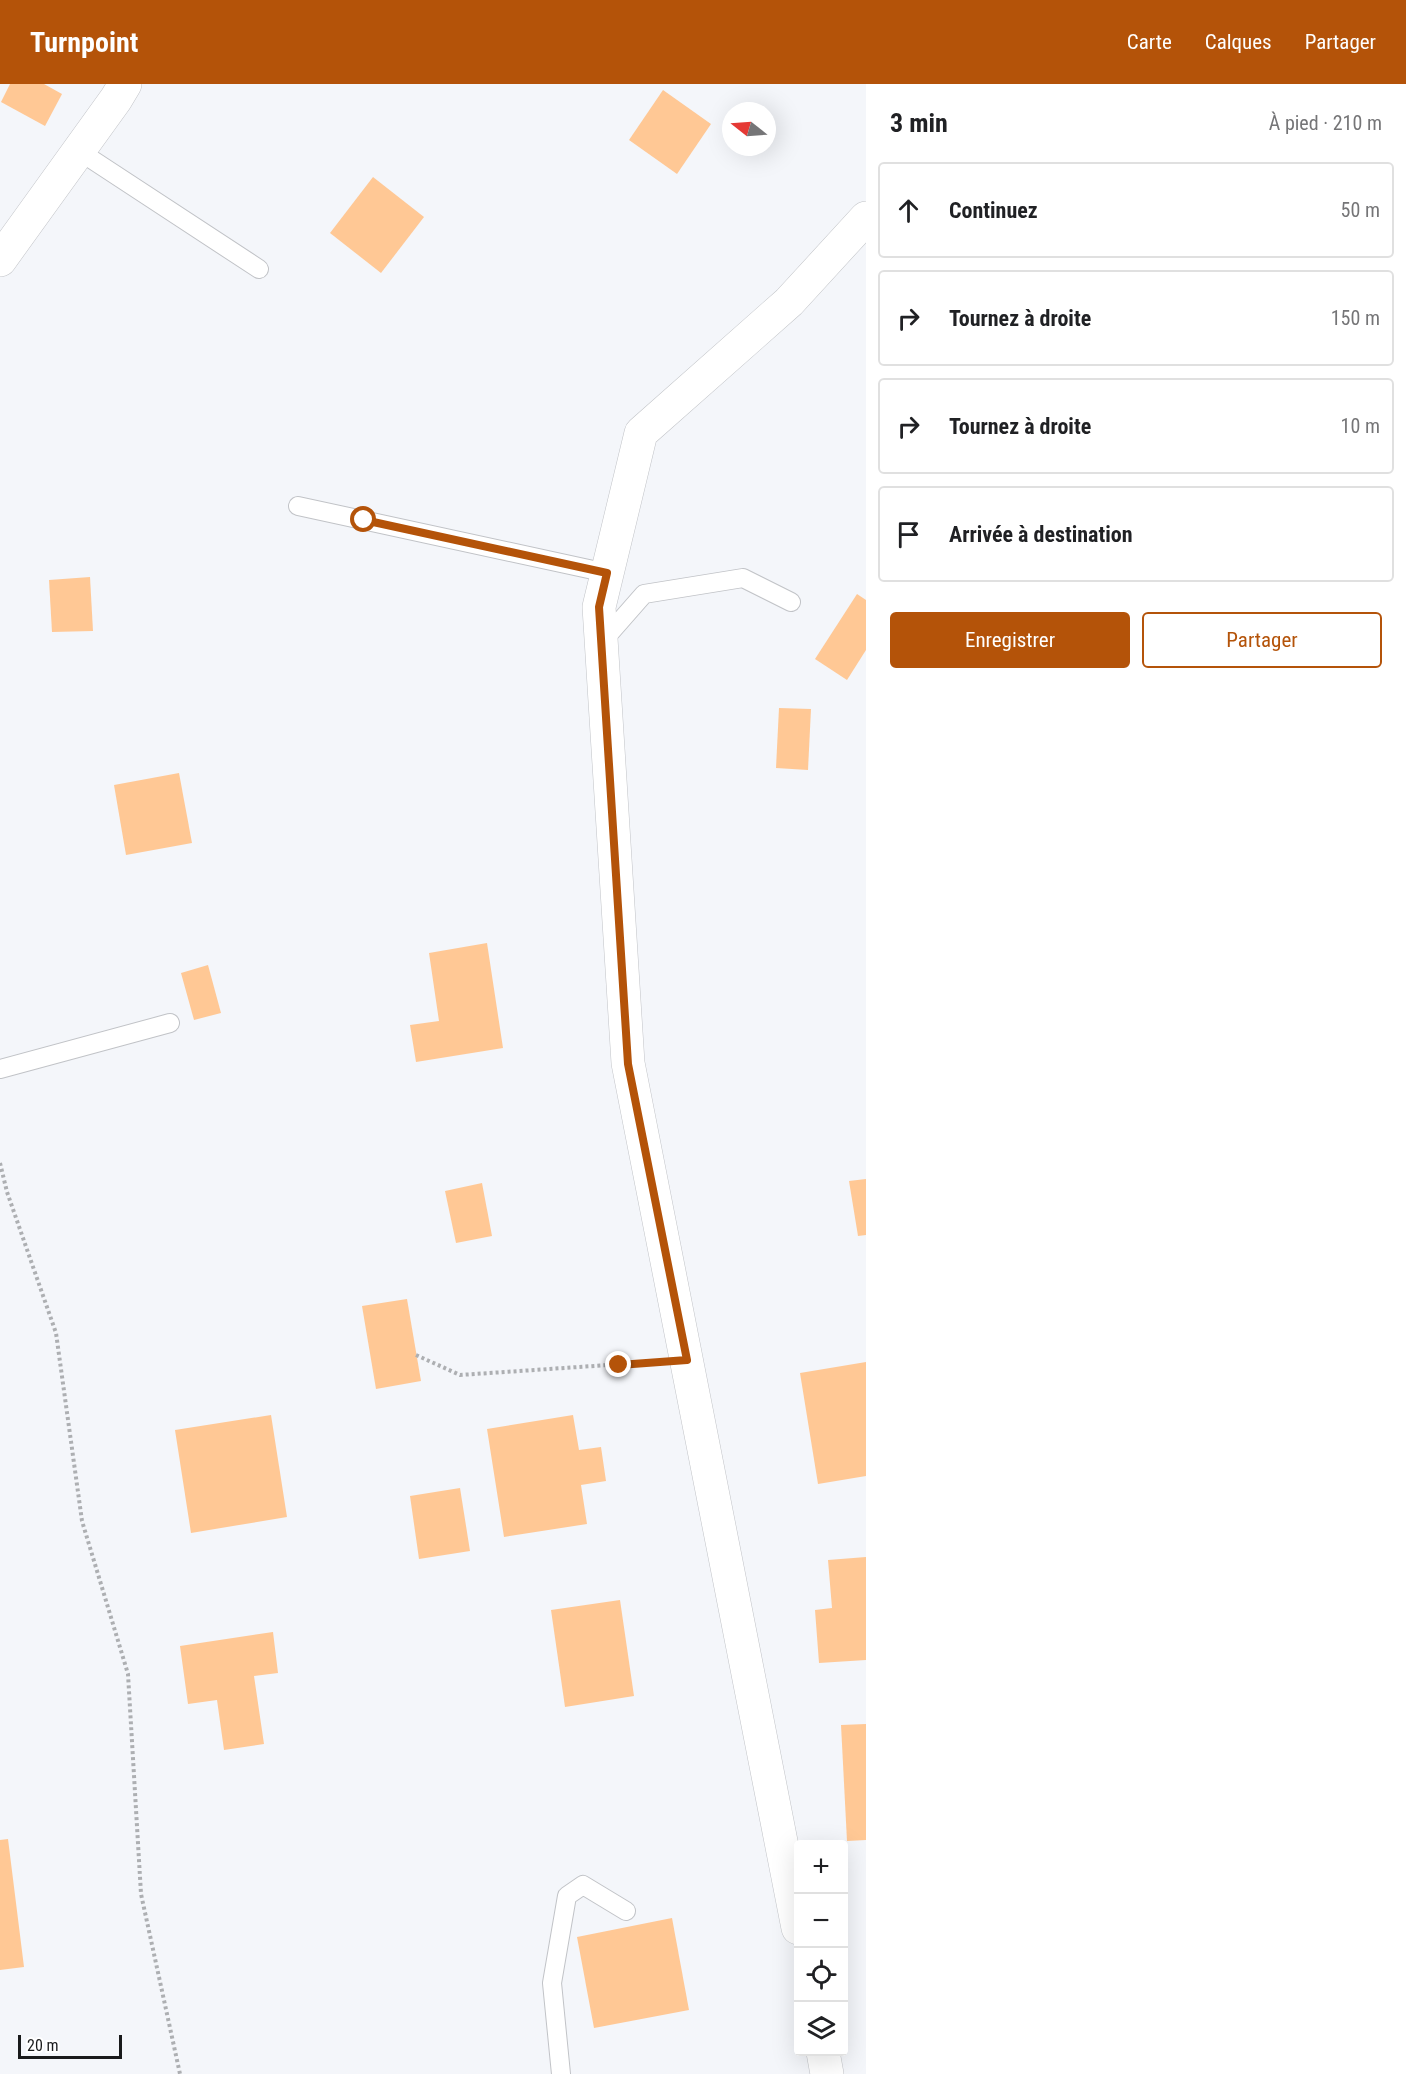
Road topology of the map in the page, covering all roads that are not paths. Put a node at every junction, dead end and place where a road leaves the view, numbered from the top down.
1 (125, 84) edge
2 (79, 151) junction
3 (866, 218) edge
4 (0, 260) edge
5 (259, 269) dead end
6 (298, 506) dead end
7 (607, 573) junction
8 (791, 602) dead end
9 (602, 643) junction
10 (170, 1023) dead end
11 (0, 1069) edge
12 (794, 1908) edge
13 (626, 1911) dead end
14 (824, 2056) edge
15 (561, 2074) edge
16 (827, 2074) edge

1 - 2 street
2 - 4 street
2 - 5 lane
3 - 7 street
6 - 7 lane
7 - 9 street
8 - 9 lane
9 - 12 street
10 - 11 lane
13 - 15 lane
14 - 16 street

